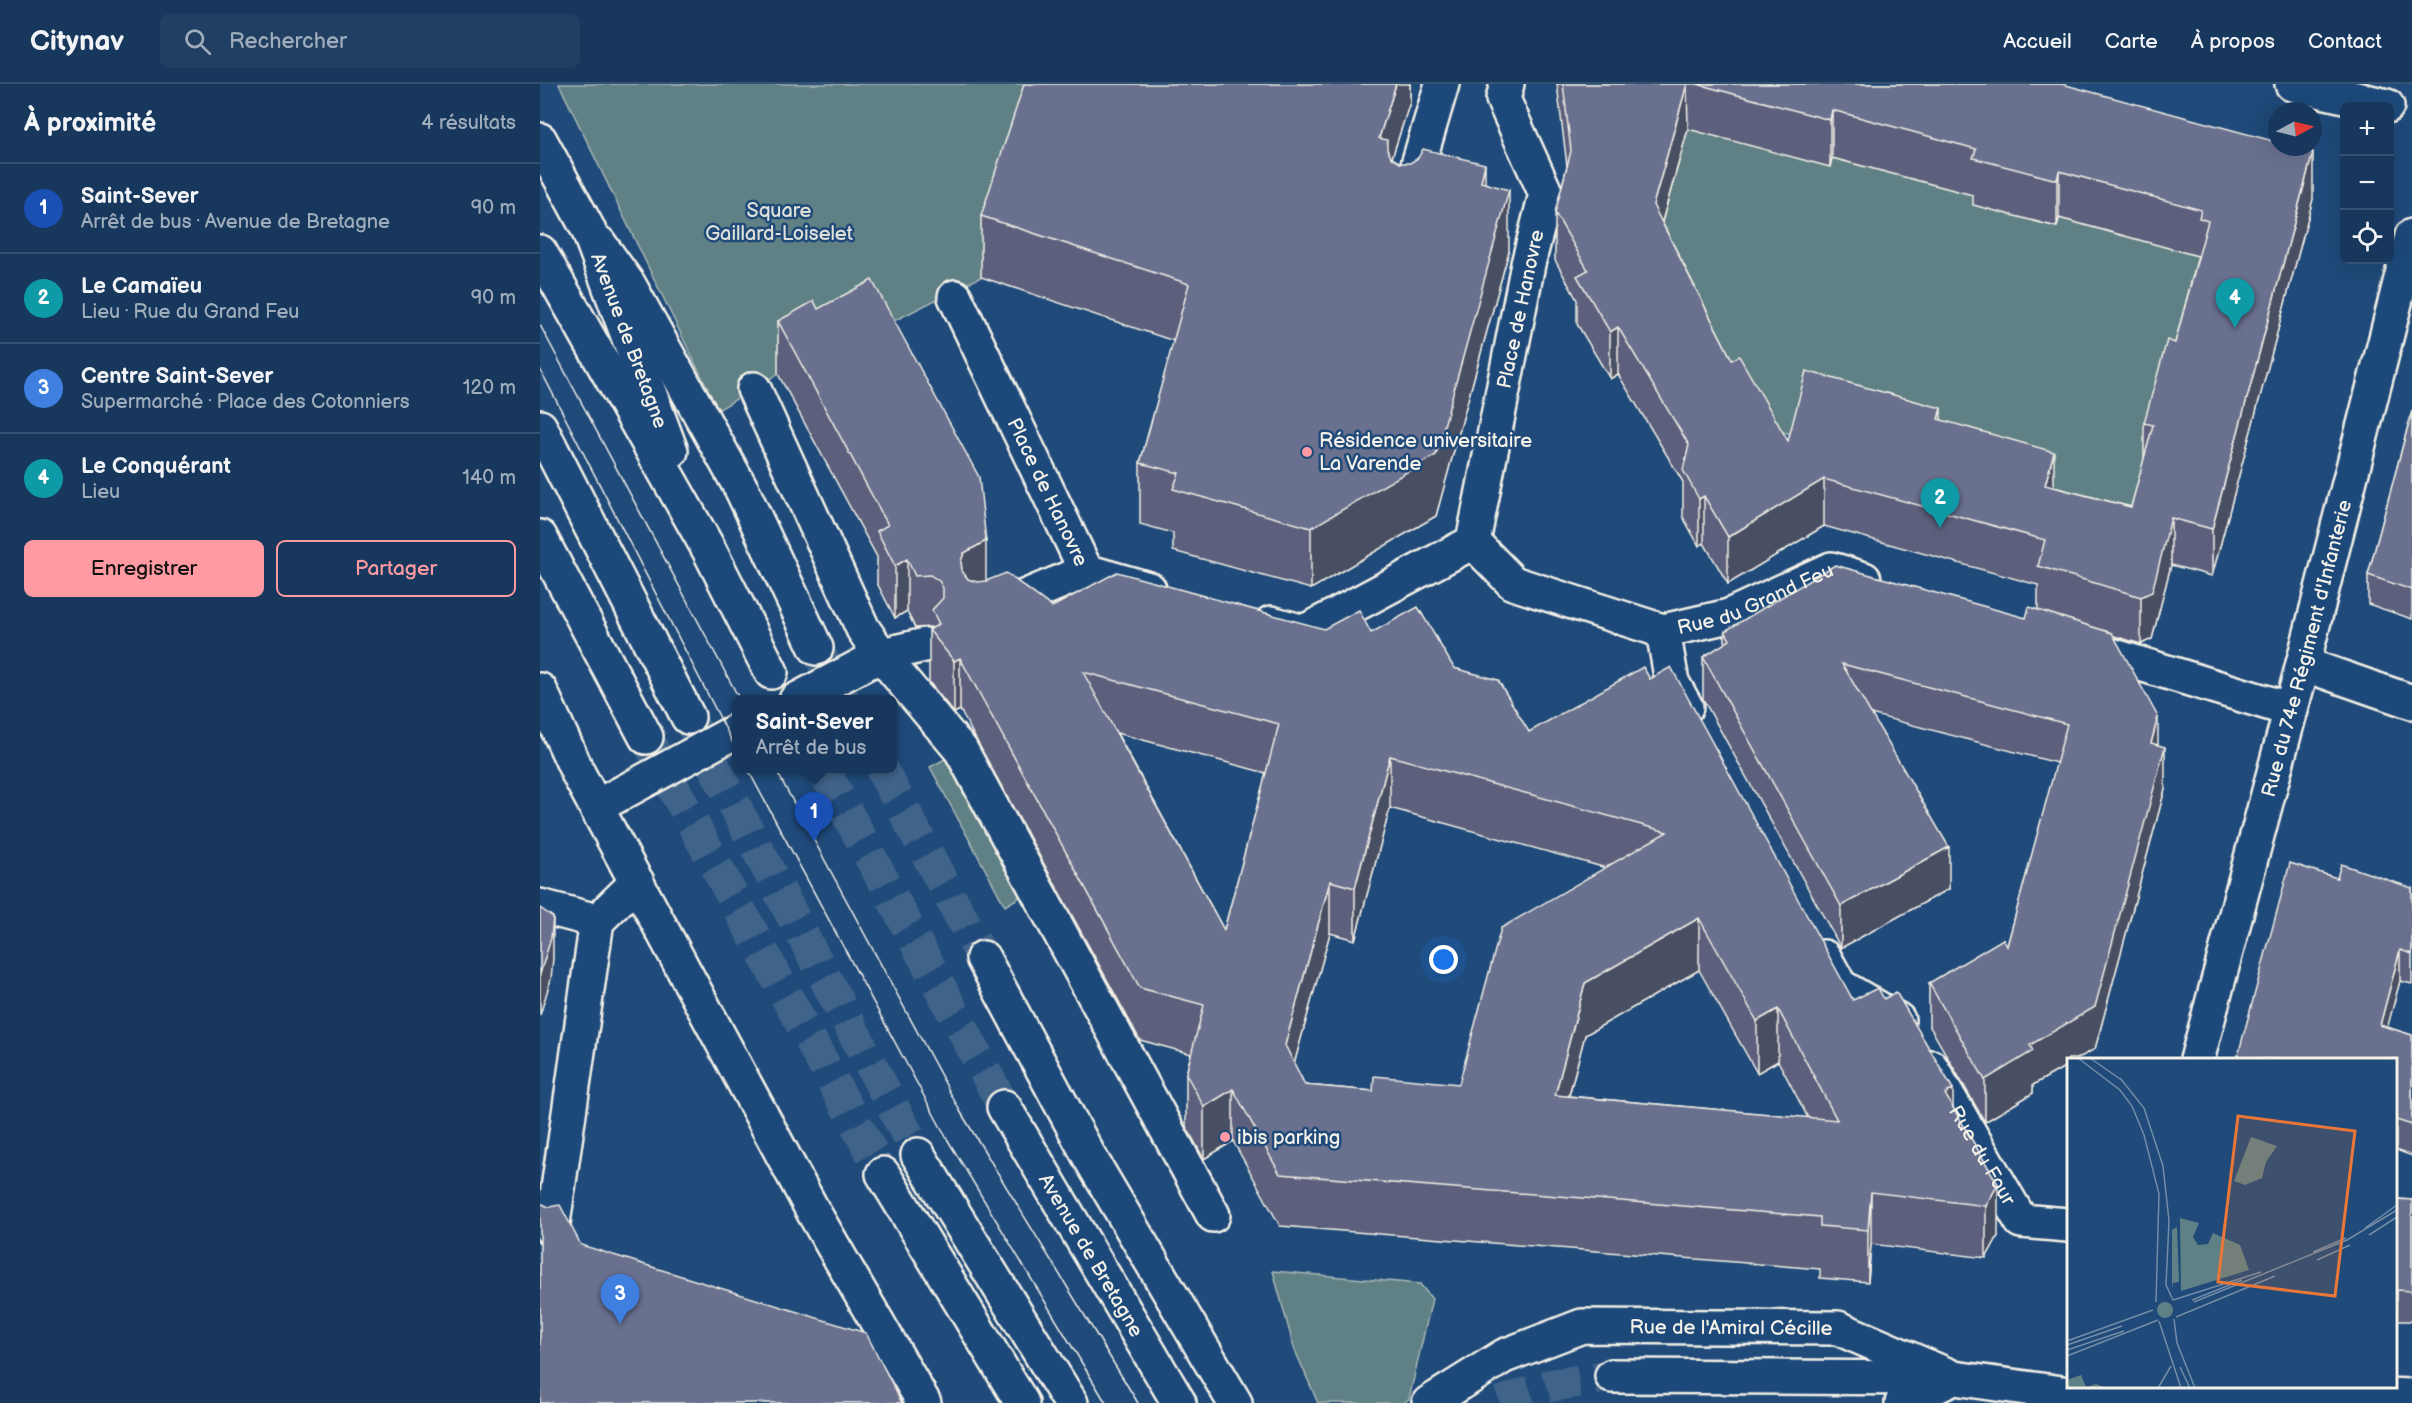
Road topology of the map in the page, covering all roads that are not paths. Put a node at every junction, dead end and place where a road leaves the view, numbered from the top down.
1 (1442, 84) edge
2 (1507, 84) edge
3 (2292, 84) edge
4 (2367, 102) edge
5 (2394, 108) edge
6 (2412, 112) edge
7 (540, 140) edge
8 (1406, 206) edge
9 (588, 229) junction
10 (540, 252) edge
11 (2410, 255) edge
12 (955, 297) dead end
13 (754, 390) dead end
14 (540, 426) edge
15 (540, 537) edge
16 (1473, 542) junction
17 (708, 548) junction
18 (1086, 572) junction
19 (1887, 586) edge
20 (1178, 597) edge
21 (979, 616) edge
22 (1247, 616) edge
23 (1663, 631) junction
24 (2056, 638) edge
25 (925, 645) dead end
26 (816, 648) tunnel mouth
27 (881, 655) junction
28 (2304, 664) junction
29 (771, 672) dead end
30 (540, 690) edge
31 (804, 695) edge
32 (2412, 702) edge
33 (2291, 710) junction
34 (688, 717) tunnel mouth
35 (732, 732) edge
36 (646, 737) tunnel mouth
37 (1703, 737) edge
38 (596, 807) junction
39 (637, 882) junction
40 (540, 906) edge
41 (597, 921) junction
42 (1811, 934) edge
43 (983, 958) tunnel mouth
44 (2197, 1058) edge
45 (1004, 1107) tunnel mouth
46 (918, 1155) tunnel mouth
47 (882, 1174) tunnel mouth
48 (1213, 1215) dead end
49 (2067, 1225) edge
50 (552, 1230) edge
51 (1612, 1376) tunnel mouth
52 (1954, 1378) junction
53 (2106, 1391) edge
54 (2412, 1396) edge
55 (924, 1403) edge
56 (1022, 1403) edge
57 (1071, 1403) edge
58 (1179, 1403) edge
59 (1235, 1403) edge
60 (1429, 1403) edge
61 (1902, 1403) edge

1 - 8 street
2 - 16 street, Place de Hanovre
3 - 4 street
5 - 6 street
7 - 9 street, Avenue de Bretagne
9 - 17 street, Avenue de Bretagne
9 - 26 street
10 - 17 street, Avenue de Bretagne
11 - 28 street, Rue du 74e Régiment d'Infanterie
12 - 18 street, Place de Hanovre
13 - 27 street
14 - 34 street
15 - 36 street
16 - 22 street
16 - 23 street
17 - 29 street, Avenue de Bretagne
18 - 20 street, Place de Hanovre
18 - 21 street
19 - 23 street, Rue du Grand Feu
23 - 37 street
24 - 33 street
25 - 27 street
27 - 31 street
27 - 48 street
28 - 32 street
28 - 33 street, Rue du 74e Régiment d'Infanterie
30 - 38 street
33 - 44 street, Rue du 74e Régiment d'Infanterie
35 - 38 street
38 - 39 street
39 - 41 street
39 - 55 street
40 - 41 street
41 - 50 street
42 - 49 street, Rue du Four
43 - 59 street
45 - 58 street, Avenue de Bretagne
46 - 57 street
47 - 56 street
51 - 52 street
52 - 53 street, Rue de l'Amiral Cécille
52 - 60 street, Rue de l'Amiral Cécille
52 - 61 street
53 - 54 street, Rue de l'Amiral Cécille

